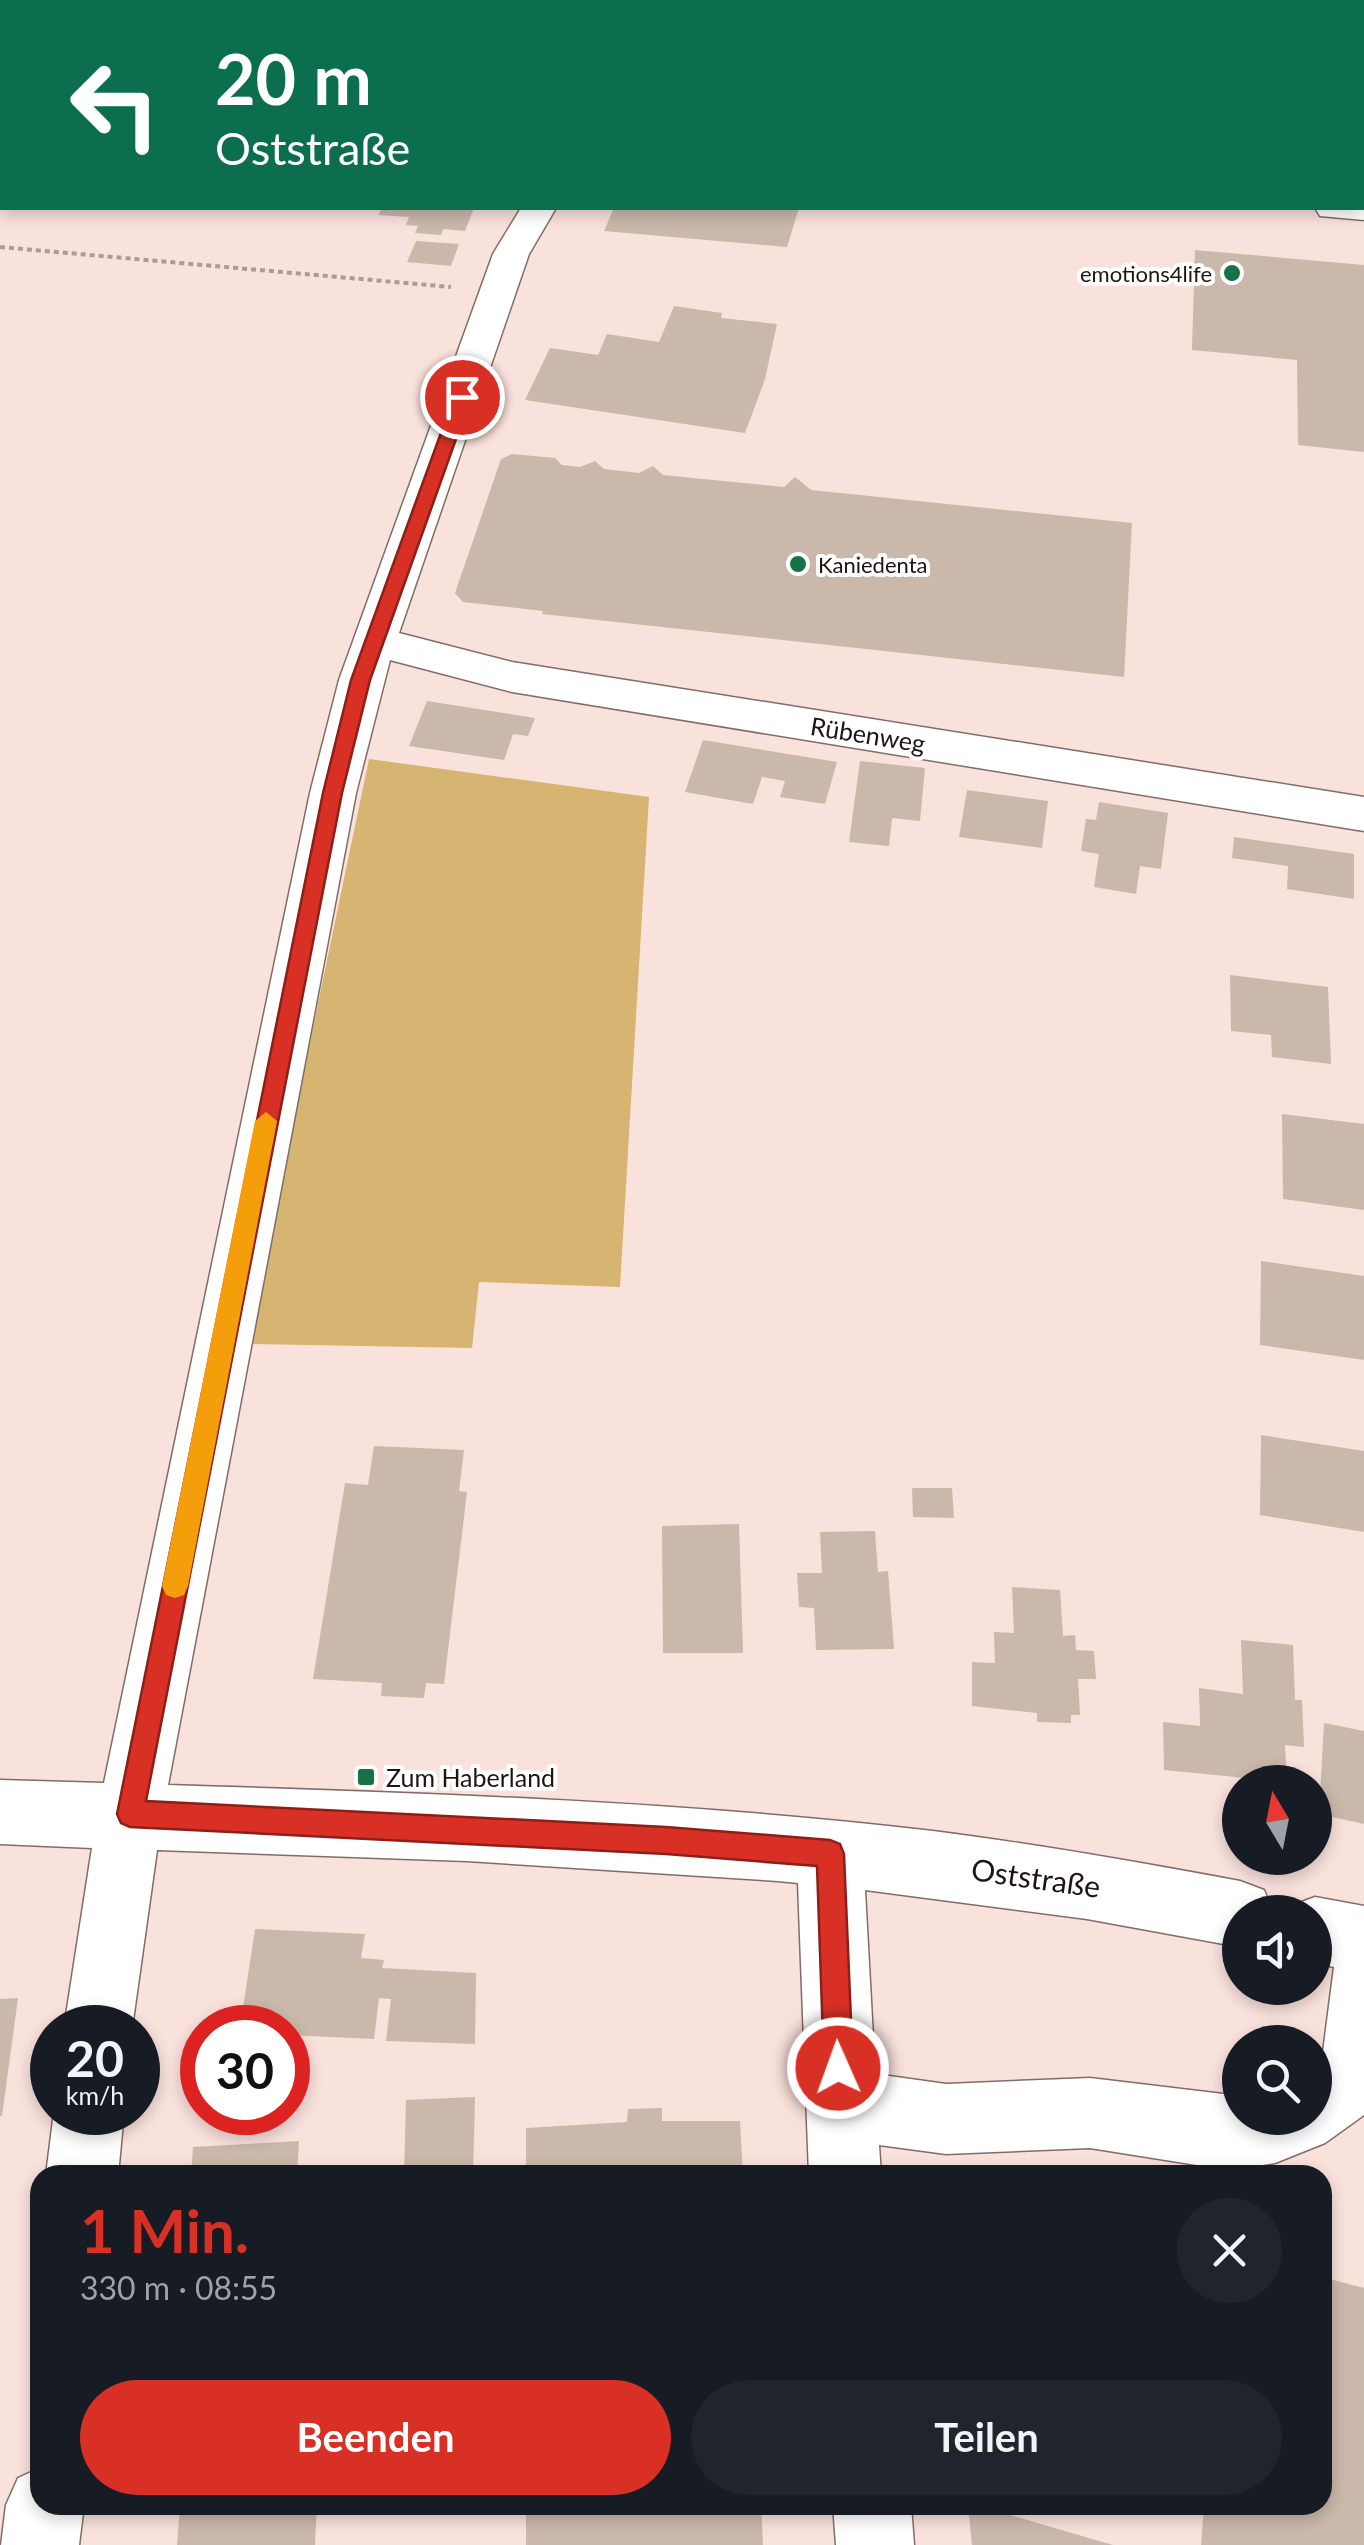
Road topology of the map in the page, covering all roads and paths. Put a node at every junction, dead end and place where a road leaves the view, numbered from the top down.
1 (537, 210) edge
2 (0, 247) edge
3 (498, 292) junction
4 (375, 640) junction
5 (1364, 814) edge
6 (0, 1812) edge
7 (130, 1814) junction
8 (830, 1854) junction
9 (1222, 1910) edge
10 (1332, 1933) edge
11 (1364, 1940) edge
12 (1364, 1977) edge
13 (101, 2005) edge
14 (1332, 2102) edge
15 (840, 2104) junction
16 (1222, 2131) edge
17 (86, 2135) edge
18 (83, 2165) edge
19 (845, 2165) edge
20 (44, 2515) edge
21 (873, 2515) edge
22 (40, 2545) edge
23 (875, 2545) edge

1 - 3 street
2 - 3 path
3 - 4 street
4 - 5 street, Rübenweg
4 - 7 street
6 - 7 street, Oststraße
7 - 8 street, Oststraße
7 - 13 street
8 - 9 street, Oststraße
8 - 15 street
10 - 11 street
12 - 14 street
15 - 16 street
15 - 19 street
17 - 18 street
20 - 22 street
21 - 23 street

